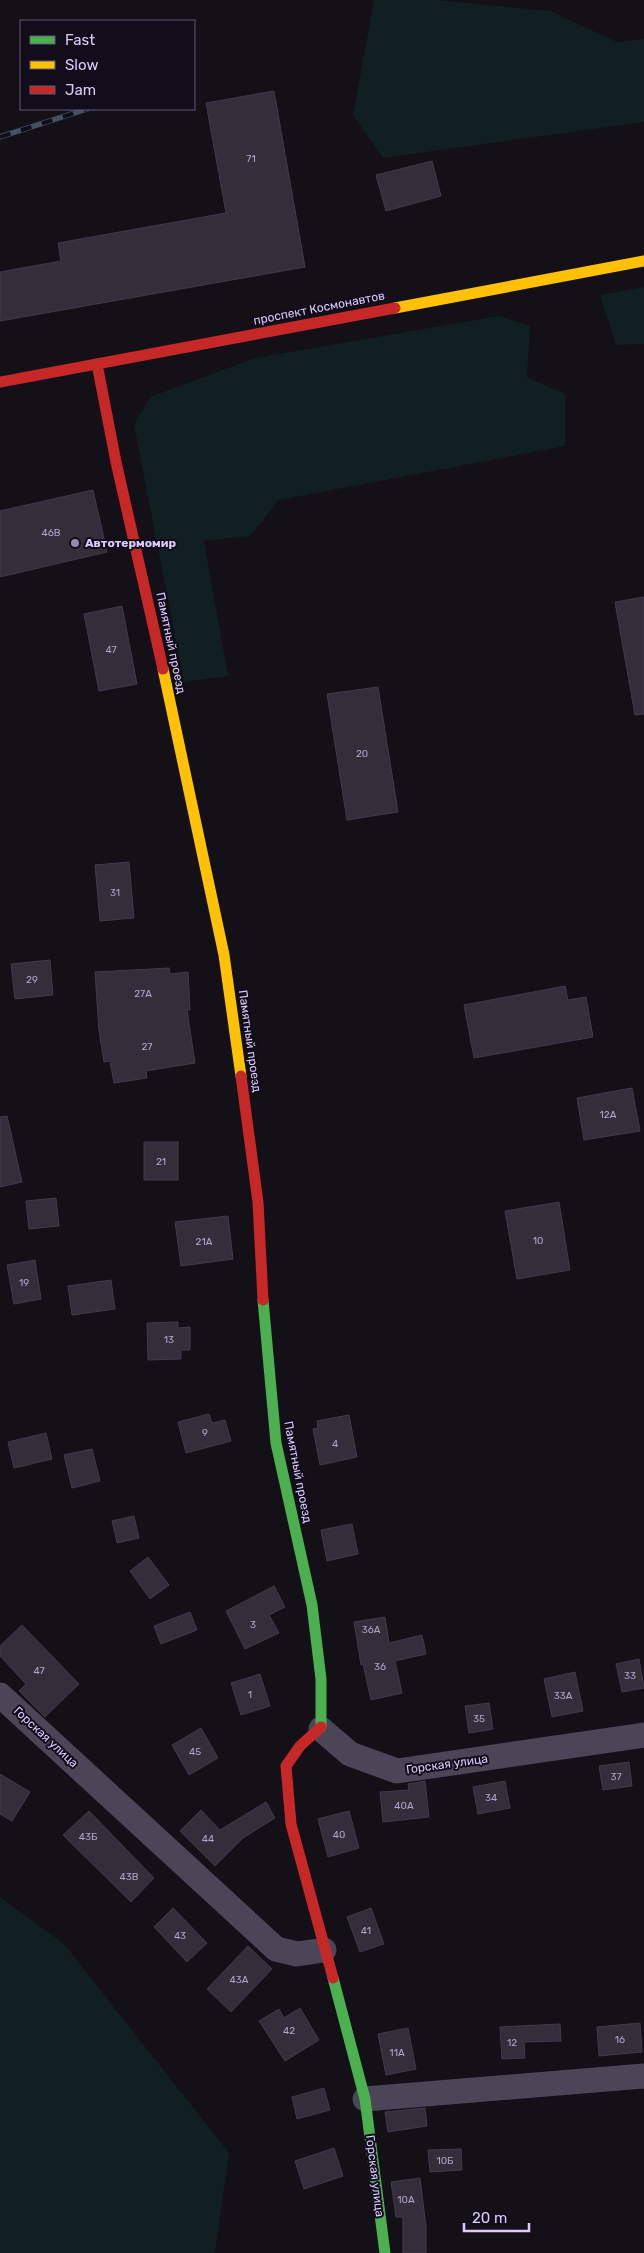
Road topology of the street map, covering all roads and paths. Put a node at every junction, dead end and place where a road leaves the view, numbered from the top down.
1 (644, 261) edge
2 (97, 364) junction
3 (0, 382) edge
4 (0, 1695) edge
5 (321, 1729) junction
6 (644, 1735) edge
7 (324, 1950) junction
8 (644, 2076) edge
9 (365, 2099) junction
10 (384, 2253) edge

1 - 2 street, проспект Космонавтов
2 - 3 street, проспект Космонавтов
2 - 5 street, Памятный проезд
4 - 7 street, Горская улица
5 - 6 street, Горская улица
5 - 7 street, Горская улица
7 - 9 street, Горская улица
8 - 9 street
9 - 10 street, Горская улица

